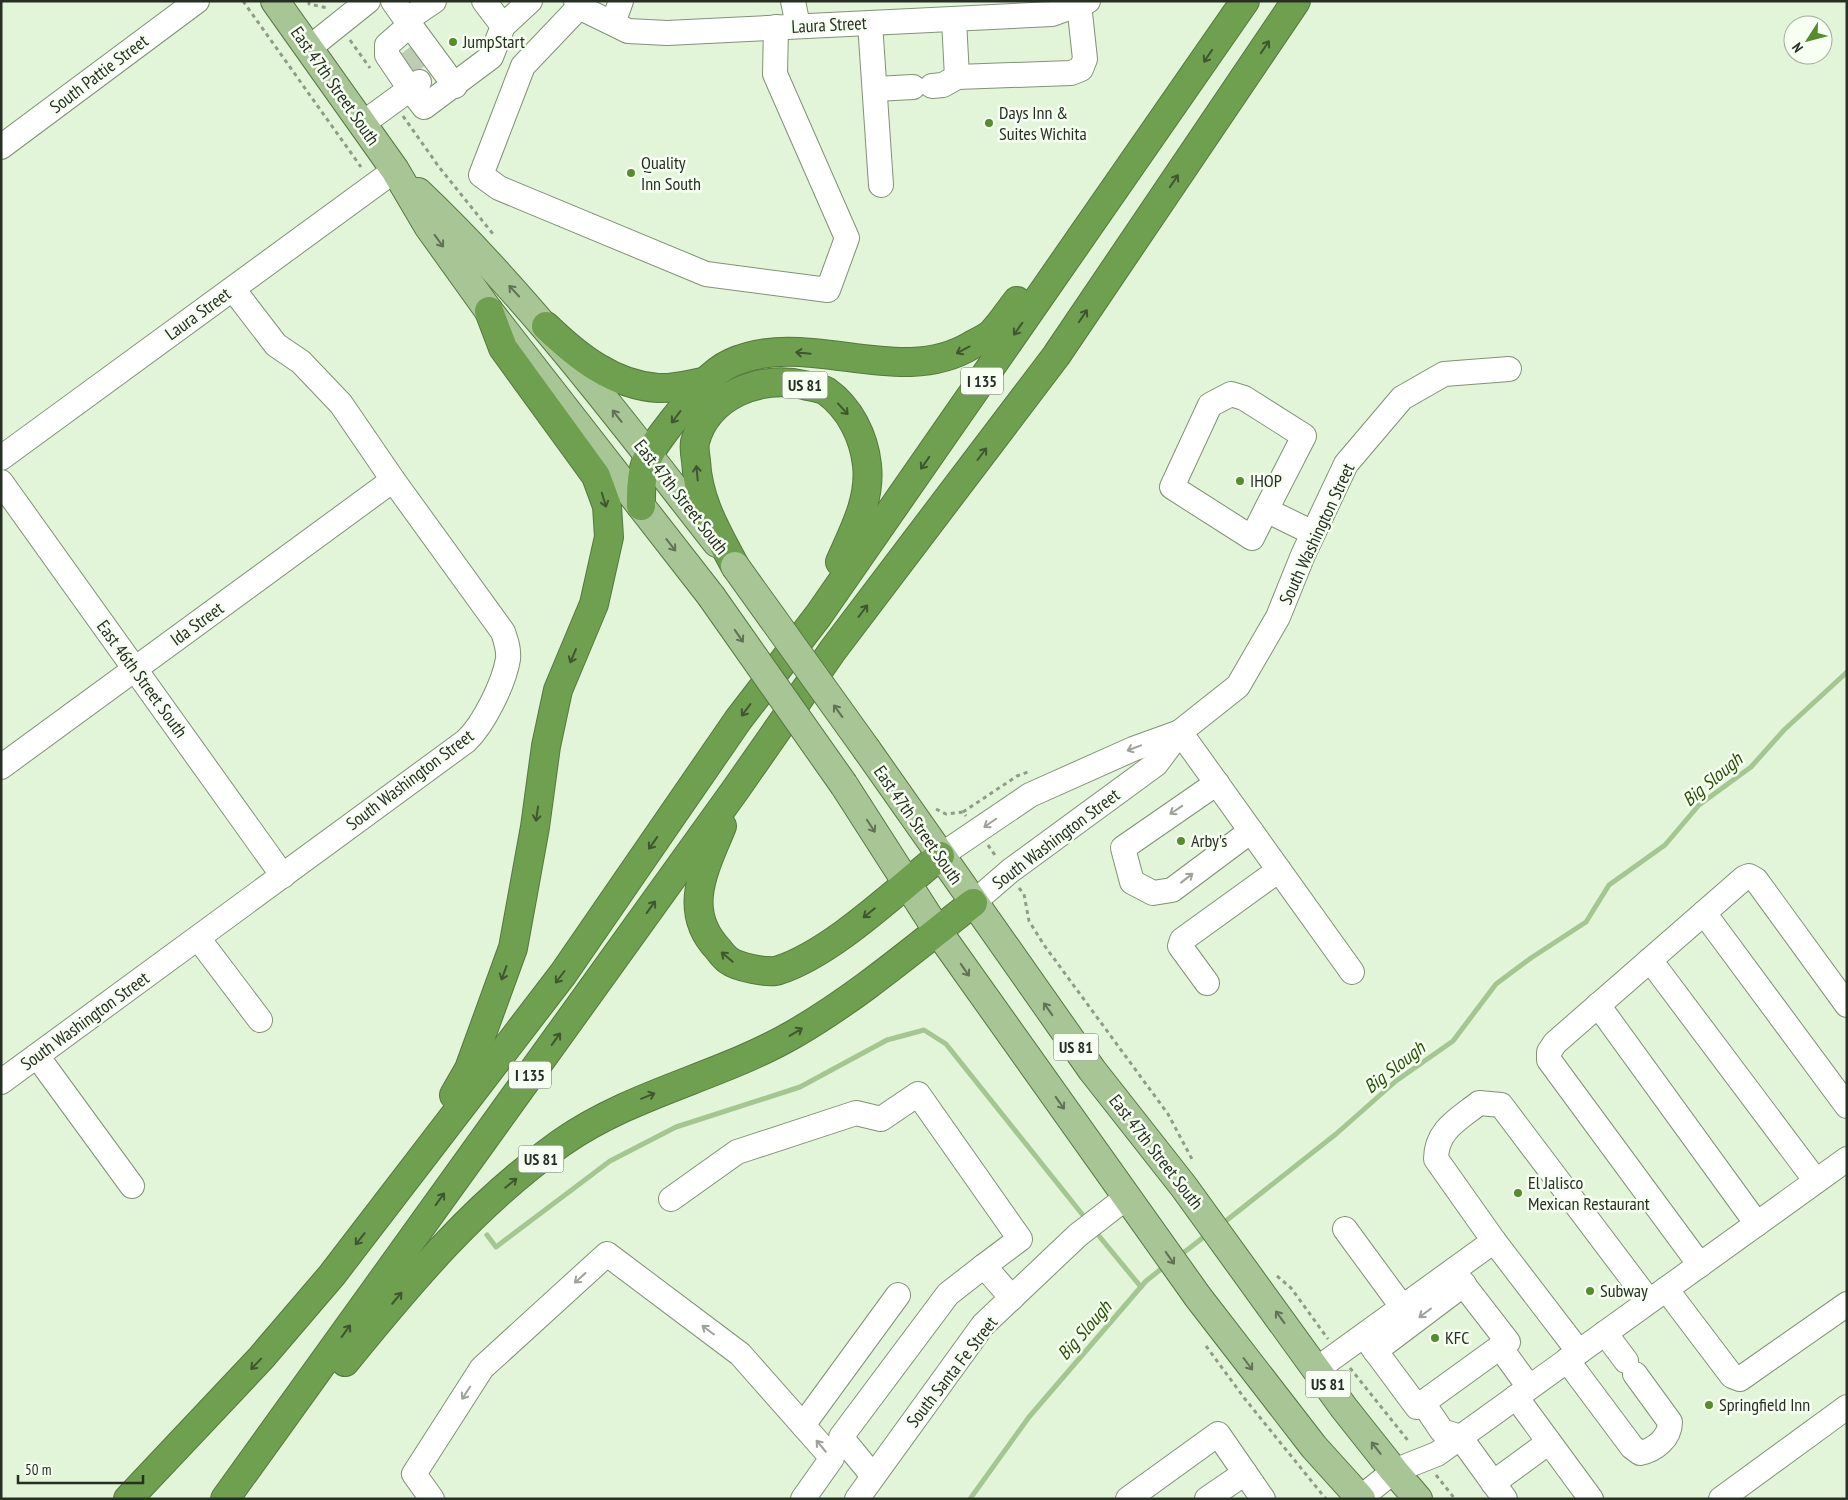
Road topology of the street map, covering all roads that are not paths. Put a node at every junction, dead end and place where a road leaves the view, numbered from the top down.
1 (197, 1) edge
2 (275, 1) edge
3 (368, 1) edge
4 (434, 1) edge
5 (484, 1) edge
6 (530, 1) edge
7 (621, 1) edge
8 (792, 1) edge
9 (1245, 1) edge
10 (1296, 1) edge
11 (578, 3) edge
12 (1084, 3) edge
13 (919, 11) edge
14 (403, 15) edge
15 (954, 20) junction
16 (613, 23) junction
17 (870, 23) junction
18 (503, 26) junction
19 (787, 27) junction
20 (308, 48) junction
21 (416, 72) junction
22 (958, 77) junction
23 (455, 86) junction
24 (874, 89) junction
25 (362, 124) junction
26 (1146, 146) junction
27 (1, 147) edge
28 (395, 170) junction
29 (881, 185) dead end
30 (233, 289) junction
31 (489, 311) junction
32 (546, 326) junction
33 (1509, 369) dead end
34 (707, 381) junction
35 (647, 454) junction
36 (1, 458) edge
37 (393, 480) junction
38 (1, 482) edge
39 (641, 506) junction
40 (1266, 510) junction
41 (1314, 532) junction
42 (735, 566) junction
43 (818, 616) junction
44 (135, 669) junction
45 (1180, 732) junction
46 (1, 767) edge
47 (1217, 783) junction
48 (736, 789) junction
49 (1251, 831) junction
50 (940, 856) junction
51 (1279, 870) junction
52 (283, 876) junction
53 (907, 882) junction
54 (973, 903) junction
55 (1704, 912) junction
56 (937, 930) junction
57 (198, 938) junction
58 (1650, 960) junction
59 (1352, 972) dead end
60 (1207, 983) dead end
61 (1598, 1005) junction
62 (1847, 1005) edge
63 (260, 1020) dead end
64 (37, 1056) junction
65 (1, 1082) edge
66 (1847, 1106) edge
67 (1847, 1159) edge
68 (1816, 1181) junction
69 (132, 1186) dead end
70 (1127, 1197) junction
71 (671, 1199) dead end
72 (390, 1201) junction
73 (1757, 1224) junction
74 (1345, 1229) dead end
75 (1494, 1241) junction
76 (1700, 1265) junction
77 (984, 1266) junction
78 (1459, 1277) junction
79 (898, 1295) dead end
80 (1657, 1295) junction
81 (1012, 1298) junction
82 (1847, 1304) edge
83 (1403, 1308) junction
84 (1605, 1333) junction
85 (1370, 1344) junction
86 (1500, 1348) junction
87 (1573, 1356) junction
88 (1328, 1361) junction
89 (1523, 1392) junction
90 (1423, 1403) junction
91 (1847, 1407) edge
92 (803, 1424) junction
93 (1460, 1437) junction
94 (1549, 1442) junction
95 (1394, 1471) junction
96 (1245, 1473) junction
97 (873, 1476) junction
98 (1499, 1491) edge
99 (128, 1499) edge
100 (226, 1499) edge
101 (233, 1499) edge
102 (432, 1499) edge
103 (803, 1499) edge
104 (856, 1499) edge
105 (1128, 1499) edge
106 (1207, 1499) edge
107 (1263, 1499) edge
108 (1360, 1499) edge
109 (1418, 1499) edge
110 (1591, 1499) edge
111 (1721, 1499) edge

1 - 27 street, South Pattie Street
2 - 20 main road, East 47th Street South
3 - 20 street
4 - 14 street
5 - 18 street
6 - 18 street
7 - 16 street
8 - 19 street
9 -> 26 highway, I 135
48 -> 10 highway, I 135
11 - 16 street, Laura Street
11 - 19 street
12 - 15 street, Laura Street
12 - 22 street
13 - 15 street, Laura Street
13 - 17 street, Laura Street
14 - 21 street
14 - 21 street
15 - 22 street
16 - 19 street, Laura Street
17 - 19 street, Laura Street
17 - 24 street
18 - 23 street
20 - 25 main road, East 47th Street South
21 - 23 street
21 - 23 street
21 - 25 street
22 - 24 street
24 - 29 street
25 - 28 main road, East 47th Street South
26 -> 34 highway
26 -> 43 highway, I 135
28 - 30 street, Laura Street
28 -> 31 main road, East 47th Street South
32 -> 28 main road, East 47th Street South
30 - 36 street, Laura Street
30 - 37 street, South Washington Street
31 - 39 main road, East 47th Street South
31 -> 72 highway
32 - 34 highway
35 -> 32 main road, East 47th Street South
33 - 41 street, South Washington Street
34 -> 35 highway
35 - 39 highway
35 - 42 main road, East 47th Street South
37 - 44 street, Ida Street
37 - 52 street, South Washington Street
38 - 44 street, East 46th Street South
39 -> 53 main road, East 47th Street South, bridge
40 - 40 street
40 - 41 street
41 - 45 street, South Washington Street
42 -> 43 highway, US 81
50 -> 42 main road, East 47th Street South / US 81, bridge
43 -> 72 highway, I 135
44 - 46 street, Ida Street
44 - 52 street, East 46th Street South
45 - 47 street
45 -> 50 street, South Washington Street
45 - 54 street, South Washington Street
47 - 49 street
47 -> 49 street
53 -> 48 highway
100 -> 48 highway, I 135
49 - 51 street
50 - 53 highway
50 - 54 main road, East 47th Street South / US 81
51 - 59 street
51 - 60 street
52 - 57 street, South Washington Street
53 - 56 main road, East 47th Street South
54 - 56 highway, US 81
88 -> 54 main road, East 47th Street South / US 81
55 - 58 street
55 - 62 street
55 - 66 street
56 -> 70 main road, East 47th Street South
101 -> 56 highway, US 81
57 - 63 street
57 - 64 street, South Washington Street
58 - 61 street
58 - 68 street
61 - 73 street
61 - 76 street
64 - 65 street, South Washington Street
64 - 69 street
67 - 68 street
68 - 73 street
70 - 81 street, South Santa Fe Street
70 -> 108 main road, East 47th Street South
71 - 77 street
72 -> 99 highway, I 135
73 - 76 street
74 - 83 street
75 - 78 street
75 - 80 street
75 - 87 street
76 - 80 street
77 - 81 street
77 - 97 street
78 - 83 street
78 -> 85 street
78 - 86 street
79 - 92 street
80 - 82 street
80 - 84 street
81 - 97 street, South Santa Fe Street
83 - 85 street
84 - 87 street
84 - 87 street
85 - 88 street
85 - 90 street
86 - 89 street
86 - 90 street
87 - 89 street
95 -> 88 main road, East 47th Street South / US 81
89 - 93 street
89 - 94 street
90 - 93 street
91 - 111 street
92 -> 102 street
103 -> 92 street
93 - 95 street
93 - 98 street
94 - 98 street
94 - 110 street
95 - 108 street
95 - 109 main road, East 47th Street South / US 81
96 - 105 street
96 - 106 street
96 - 107 street
97 - 104 street, South Santa Fe Street

